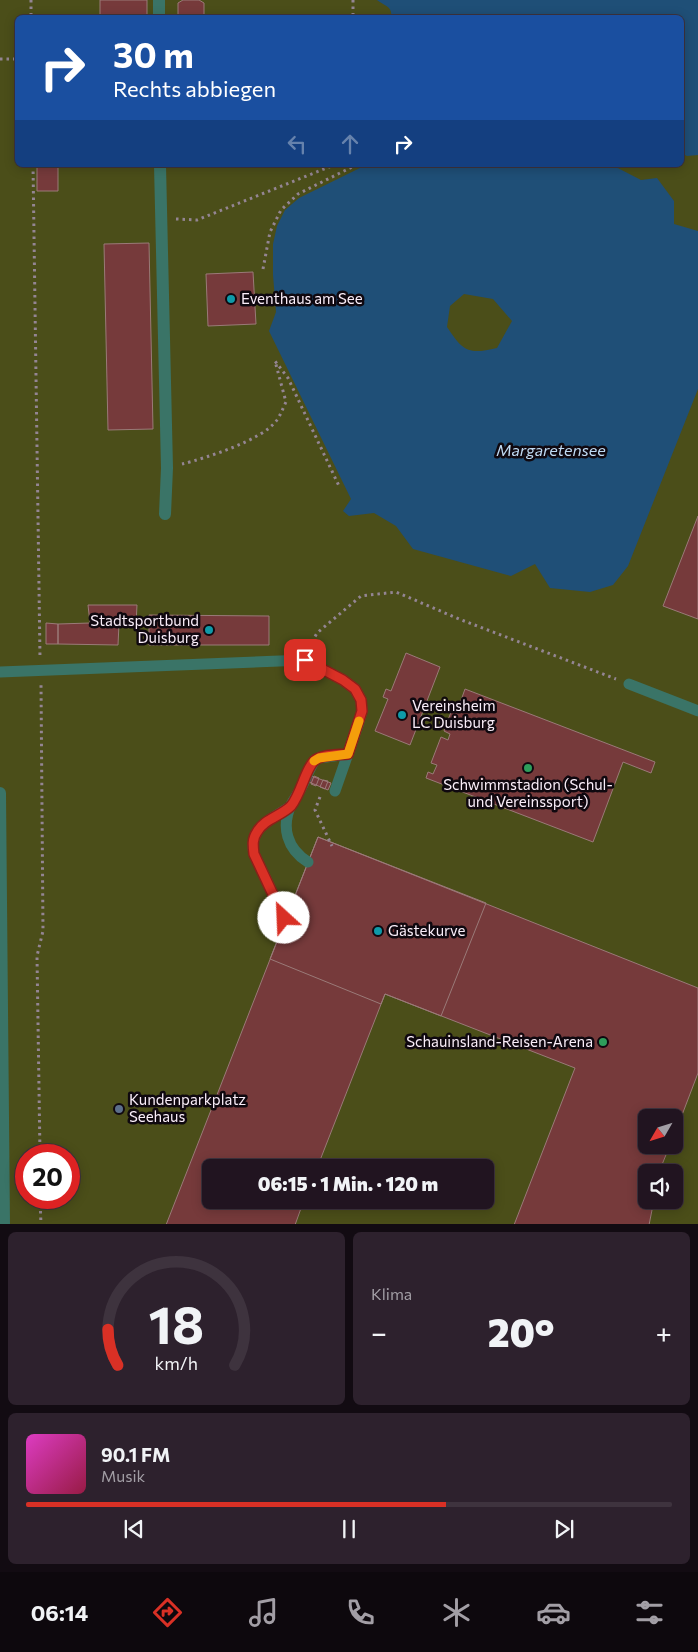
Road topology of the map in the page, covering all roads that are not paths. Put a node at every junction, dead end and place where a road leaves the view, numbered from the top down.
1 (159, 0) edge
2 (159, 15) edge
3 (160, 167) edge
4 (165, 514) dead end
5 (0, 672) edge
6 (629, 684) road end
7 (698, 711) edge
8 (348, 754) junction
9 (335, 791) dead end
10 (0, 793) edge
11 (291, 806) junction
12 (308, 862) dead end
13 (284, 918) dead end
14 (4, 1224) edge

1 - 2 street
3 - 4 street
5 - 8 lane
6 - 7 lane
8 - 9 lane
8 - 11 lane
10 - 14 street
11 - 12 lane
11 - 13 lane

